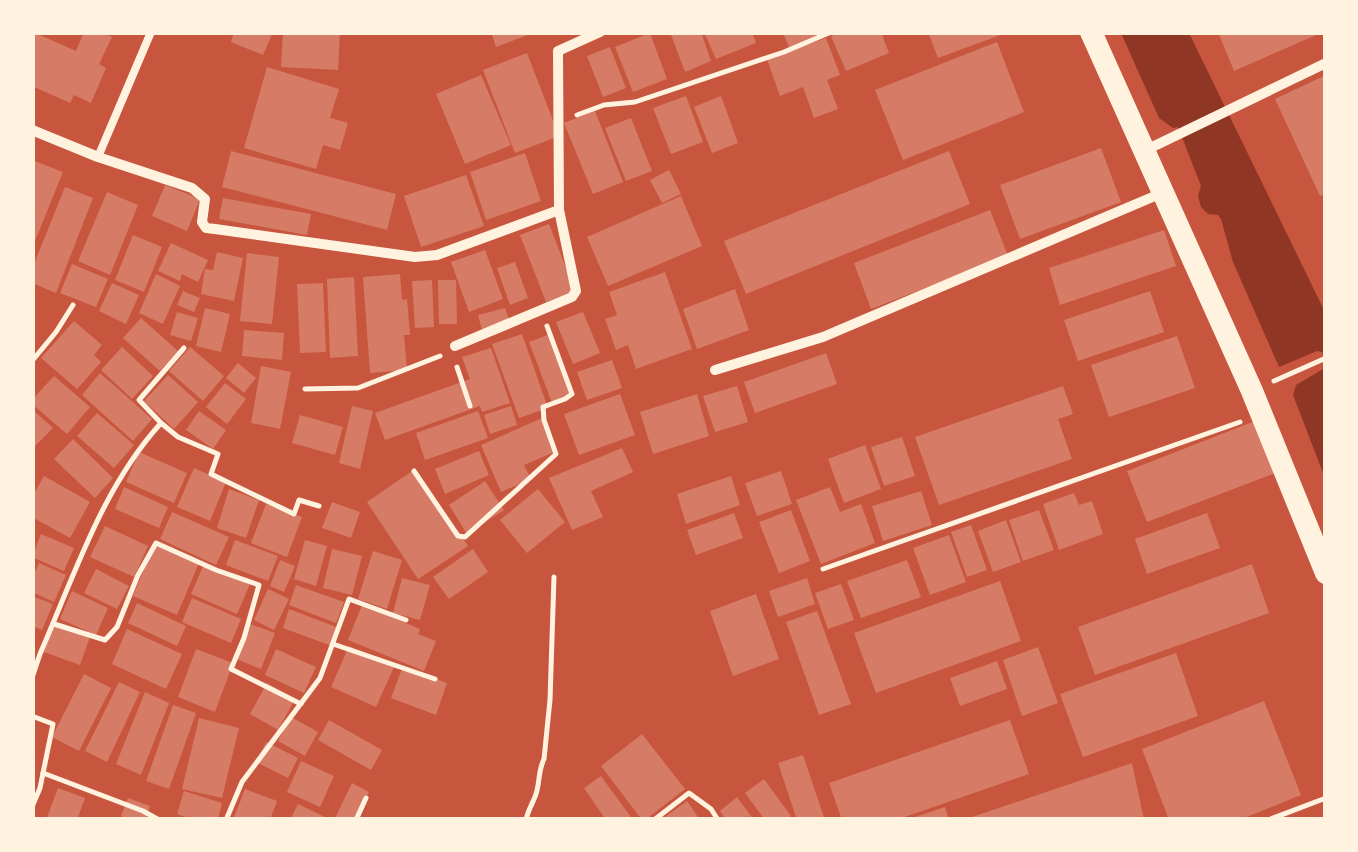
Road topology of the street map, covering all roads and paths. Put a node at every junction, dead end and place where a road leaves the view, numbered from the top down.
1 (150, 32) edge
2 (600, 32) edge
3 (831, 32) edge
4 (1091, 32) edge
5 (1326, 64) edge
6 (560, 121) junction
7 (32, 130) edge
8 (1144, 151) junction
9 (98, 156) junction
10 (1163, 192) junction
11 (558, 210) junction
12 (73, 305) dead end
13 (541, 311) junction
14 (184, 348) dead end
15 (453, 348) junction
16 (1324, 359) edge
17 (32, 361) edge
18 (714, 370) dead end
19 (305, 389) dead end
20 (1252, 391) junction
21 (470, 406) dead end
22 (1262, 414) junction
23 (162, 423) junction
24 (414, 471) dead end
25 (319, 506) dead end
26 (823, 569) dead end
27 (1326, 573) edge
28 (554, 577) dead end
29 (406, 620) dead end
30 (53, 623) junction
31 (333, 644) junction
32 (32, 678) edge
33 (435, 679) dead end
34 (301, 704) junction
35 (32, 716) edge
36 (44, 773) junction
37 (366, 798) dead end
38 (1326, 798) edge
39 (32, 807) edge
40 (159, 820) edge
41 (226, 820) edge
42 (356, 820) edge
43 (526, 820) edge
44 (654, 820) edge
45 (718, 820) edge
46 (1268, 820) edge

1 - 9 lane
2 - 6 street
3 - 6 path
4 - 8 main road
5 - 8 street
6 - 11 street
7 - 9 street
8 - 10 main road
9 - 11 street
10 - 18 street
10 - 20 main road
11 - 13 street
12 - 17 path
13 - 15 street
13 - 24 path
14 - 23 path
15 - 19 path
15 - 21 path
16 - 20 path
20 - 22 main road
22 - 26 path
22 - 27 main road
23 - 25 path
23 - 30 path
28 - 43 path
29 - 31 path
30 - 32 path
30 - 34 path
31 - 33 path
31 - 34 path
34 - 41 path
35 - 36 path
36 - 39 path
36 - 40 path
37 - 42 path
38 - 46 path
44 - 45 path

